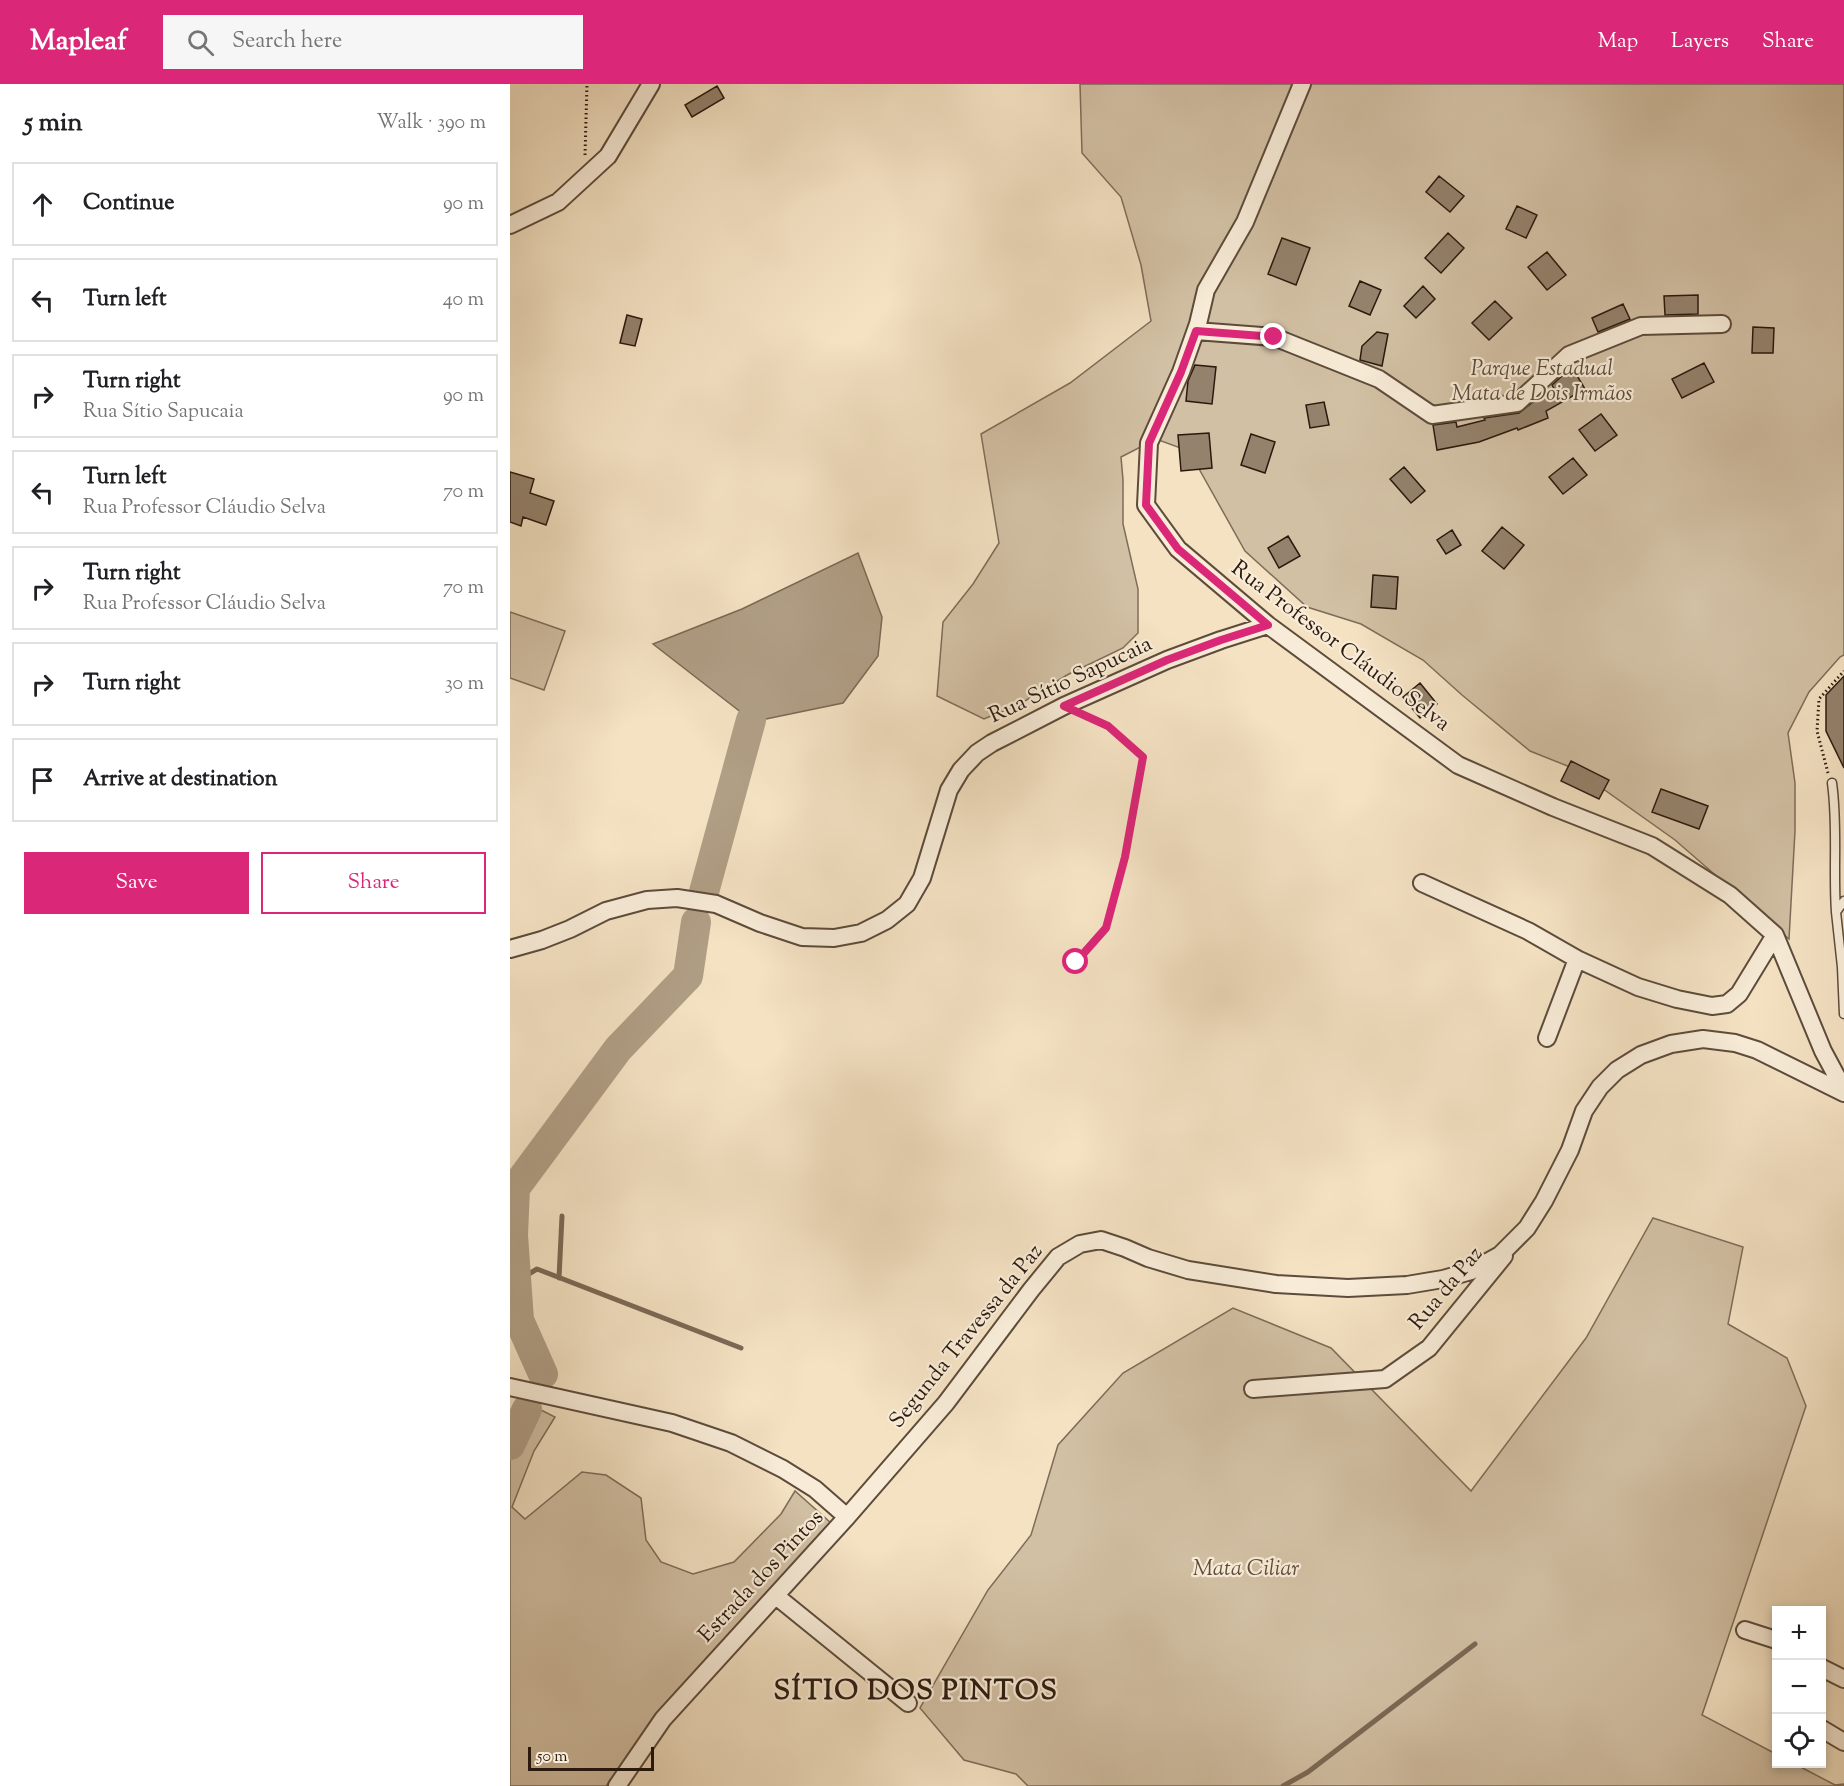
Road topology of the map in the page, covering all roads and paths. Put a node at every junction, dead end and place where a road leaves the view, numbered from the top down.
1 (587, 84) edge
2 (651, 84) edge
3 (1302, 84) edge
4 (584, 178) junction
5 (510, 225) edge
6 (1722, 324) dead end
7 (1196, 331) junction
8 (1268, 625) junction
9 (1844, 670) edge
10 (1064, 706) junction
11 (1833, 783) joint
12 (1422, 883) dead end
13 (1844, 901) edge
14 (1836, 912) junction
15 (1775, 935) junction
16 (510, 949) edge
17 (1577, 959) junction
18 (1076, 962) dead end
19 (1843, 966) edge
20 (1844, 1014) edge
21 (1547, 1038) dead end
22 (1844, 1091) edge
23 (1527, 1228) junction
24 (510, 1387) edge
25 (1253, 1389) dead end
26 (847, 1517) junction
27 (776, 1596) junction
28 (1744, 1630) dead end
29 (1772, 1639) edge
30 (1826, 1670) edge
31 (1844, 1679) edge
32 (908, 1703) dead end
33 (1826, 1732) edge
34 (1844, 1742) edge
35 (617, 1786) edge

1 - 4 path
2 - 4 street
3 - 7 street, Rua Professor Cláudio Selva
4 - 5 street
6 - 7 street
7 - 8 street, Rua Professor Cláudio Selva
8 - 10 street, Rua Sítio Sapucaia
8 - 15 street, Rua Professor Cláudio Selva
9 - 11 path
10 - 16 street, Rua Sítio Sapucaia
10 - 18 path
11 - 14 lane
12 - 17 street
13 - 14 lane
14 - 19 lane
15 - 17 street
15 - 22 street, Rua Professor Cláudio Selva
17 - 21 street
19 - 20 lane
22 - 23 street, Segunda Travessa da Paz
23 - 25 street, Rua da Paz
23 - 26 street, Segunda Travessa da Paz
24 - 26 street, Estrada dos Pintos
26 - 27 street, Estrada dos Pintos
27 - 32 street
27 - 35 street, Estrada dos Pintos
28 - 29 street
30 - 31 street
33 - 34 street

